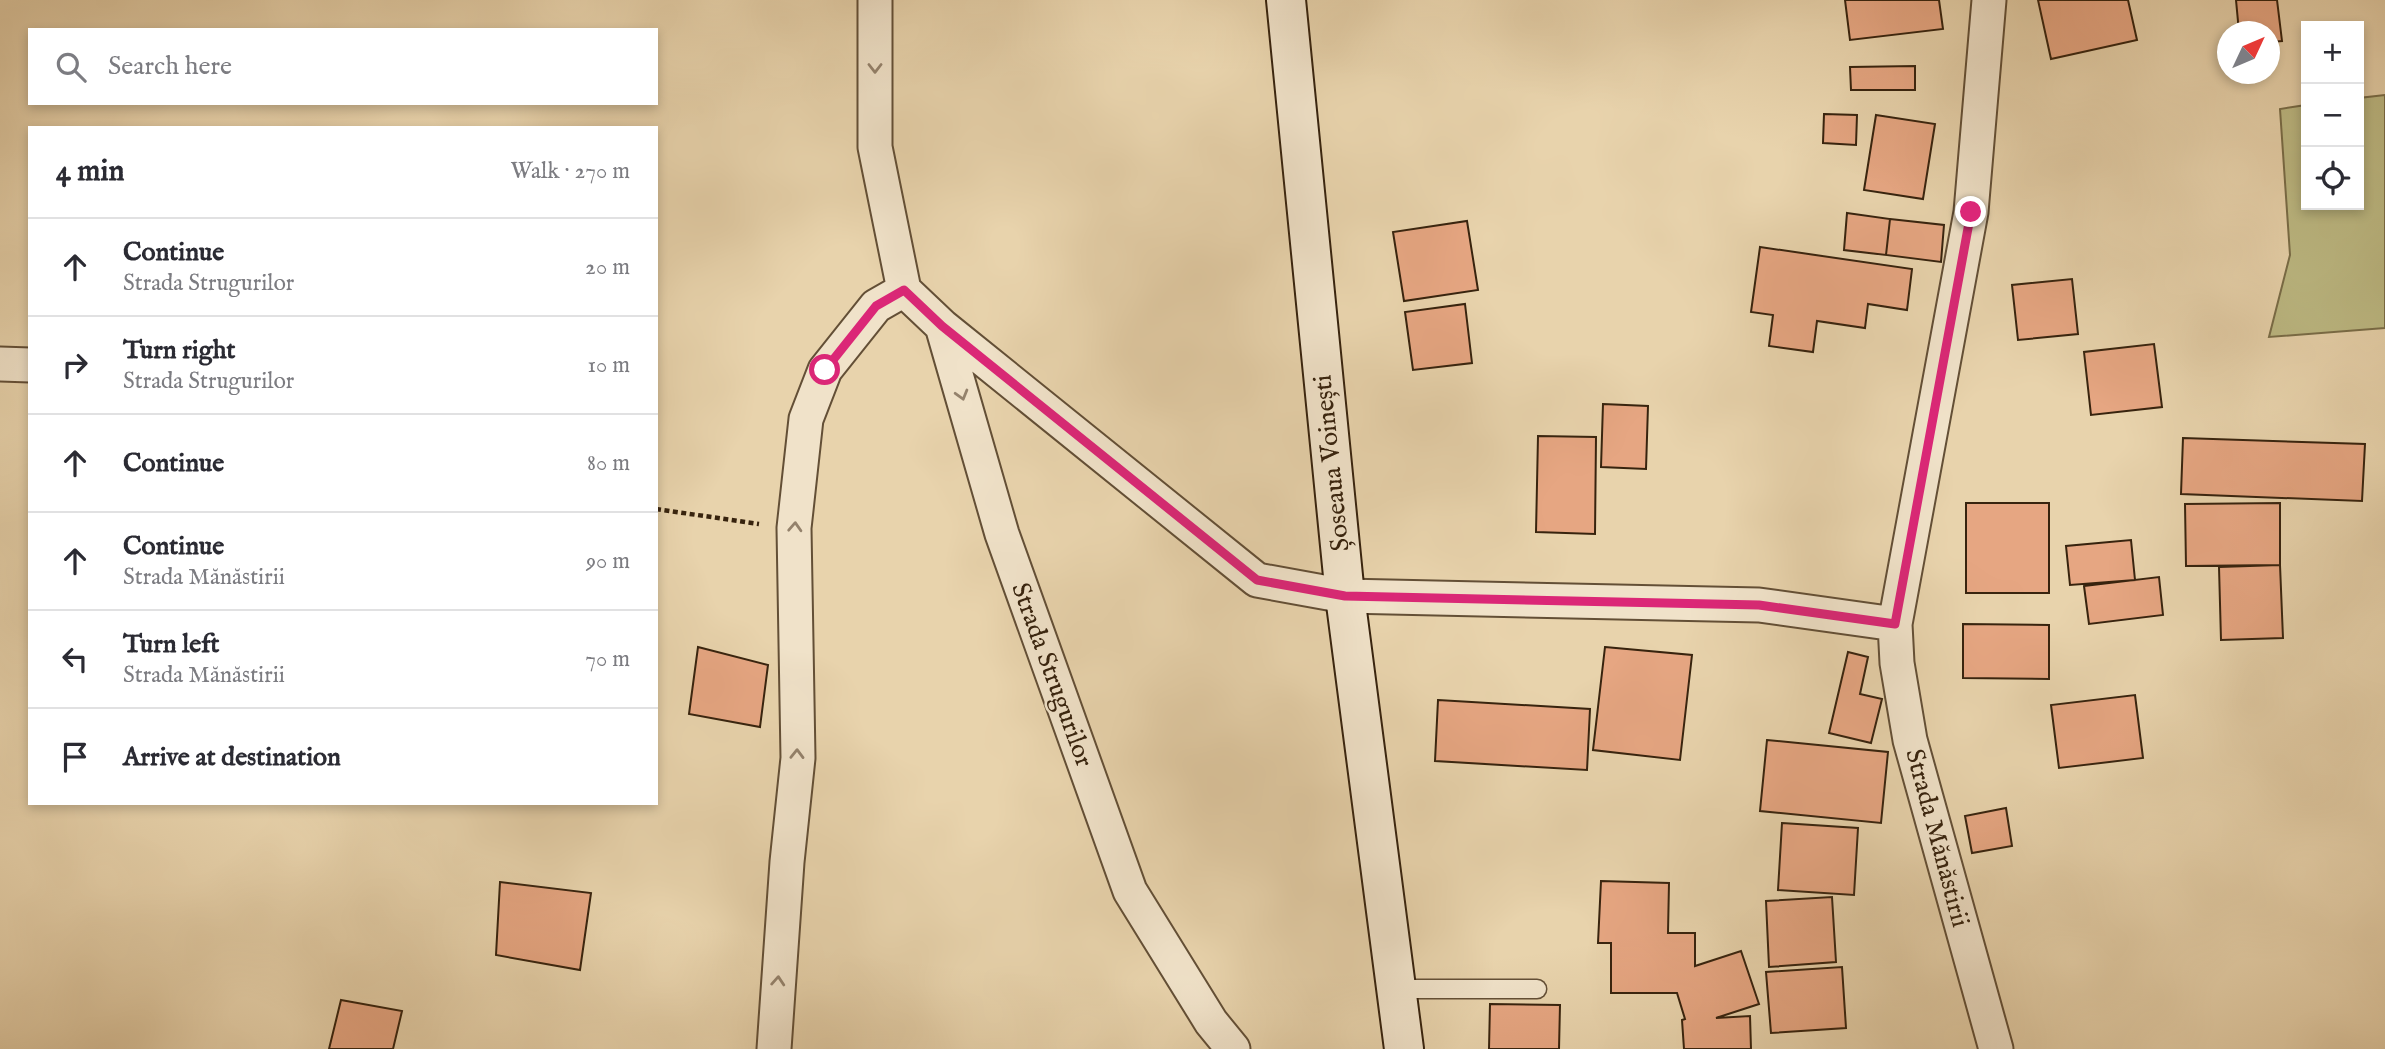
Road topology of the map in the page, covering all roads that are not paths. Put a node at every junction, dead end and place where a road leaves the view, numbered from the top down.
1 (876, 0) edge
2 (1286, 0) edge
3 (1989, 0) edge
4 (904, 290) junction
5 (942, 326) junction
6 (0, 365) edge
7 (28, 365) edge
8 (1345, 596) junction
9 (1895, 624) junction
10 (1399, 989) junction
11 (1537, 989) dead end
12 (774, 1049) edge
13 (1233, 1049) edge
14 (1404, 1049) edge
15 (1996, 1049) edge

1 -> 4 street
2 - 8 main road, Șoseaua Voinești
3 - 9 street, Strada Mănăstirii
4 - 5 street
12 -> 4 street
5 - 8 street
5 -> 13 street, Strada Strugurilor
6 - 7 street
8 - 9 street
8 - 10 main road, Șoseaua Voinești
9 - 15 street, Strada Mănăstirii
10 - 11 lane
10 - 14 main road, Șoseaua Voinești

